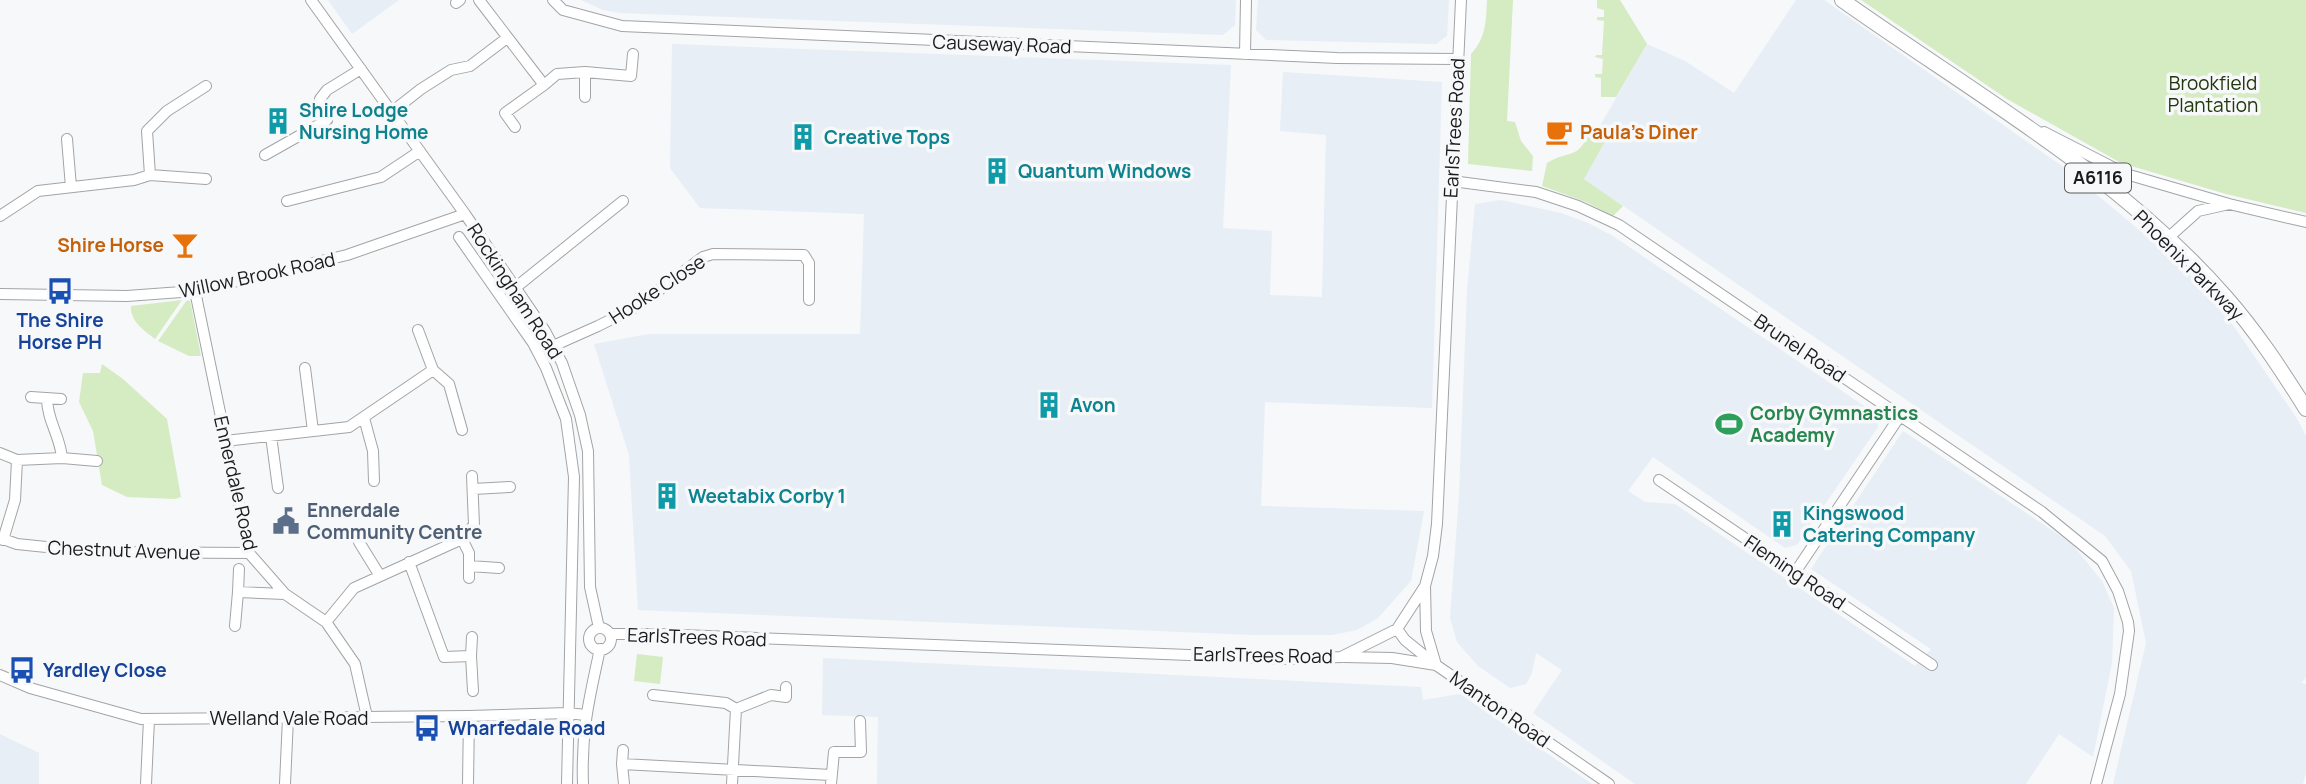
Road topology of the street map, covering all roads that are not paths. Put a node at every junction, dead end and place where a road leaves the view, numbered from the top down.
1 (311, 0) edge
2 (479, 0) edge
3 (554, 0) edge
4 (1246, 0) edge
5 (1461, 0) edge
6 (1842, 0) edge
7 (507, 38) junction
8 (633, 54) dead end
9 (1245, 54) junction
10 (1457, 59) junction
11 (361, 69) junction
12 (585, 72) junction
13 (544, 85) junction
14 (206, 86) dead end
15 (585, 97) dead end
16 (393, 111) junction
17 (2007, 113) junction
18 (514, 127) dead end
19 (67, 139) dead end
20 (420, 151) junction
21 (265, 155) dead end
22 (150, 175) junction
23 (206, 179) dead end
24 (1452, 181) junction
25 (71, 187) junction
26 (287, 201) dead end
27 (623, 201) dead end
28 (2229, 204) junction
29 (465, 214) junction
30 (0, 216) edge
31 (2306, 222) edge
32 (459, 237) dead end
33 (2168, 238) junction
34 (515, 288) junction
35 (195, 291) junction
36 (0, 294) edge
37 (809, 300) dead end
38 (418, 330) dead end
39 (553, 346) junction
40 (305, 368) dead end
41 (433, 370) junction
42 (32, 397) dead end
43 (47, 398) junction
44 (61, 399) dead end
45 (2306, 409) edge
46 (1900, 416) junction
47 (364, 418) junction
48 (464, 424) dead end
49 (313, 431) junction
50 (271, 436) junction
51 (225, 441) junction
52 (386, 450) dead end
53 (373, 452) junction
54 (0, 453) edge
55 (62, 458) junction
56 (17, 460) junction
57 (97, 461) dead end
58 (472, 476) dead end
59 (1658, 480) dead end
60 (374, 481) dead end
61 (510, 487) dead end
62 (278, 488) dead end
63 (473, 489) junction
64 (2, 539) edge
65 (462, 539) junction
66 (359, 542) dead end
67 (248, 553) junction
68 (409, 562) junction
69 (469, 566) junction
70 (499, 568) dead end
71 (239, 569) dead end
72 (1796, 571) junction
73 (380, 576) junction
74 (469, 578) dead end
75 (1425, 586) junction
76 (238, 592) junction
77 (285, 594) junction
78 (326, 622) junction
79 (235, 626) dead end
80 (599, 628) junction
81 (1396, 629) junction
82 (610, 634) junction
83 (472, 637) dead end
84 (600, 649) junction
85 (471, 656) junction
86 (1341, 657) junction
87 (1436, 665) junction
88 (1931, 665) dead end
89 (0, 675) edge
90 (473, 691) dead end
91 (653, 695) dead end
92 (785, 697) dead end
93 (736, 709) junction
94 (568, 713) junction
95 (585, 715) junction
96 (469, 716) junction
97 (366, 717) junction
98 (288, 718) junction
99 (149, 719) junction
100 (860, 721) dead end
101 (622, 750) dead end
102 (622, 764) junction
103 (734, 770) junction
104 (831, 779) edge
105 (146, 784) edge
106 (285, 784) edge
107 (468, 784) edge
108 (567, 784) edge
109 (583, 784) edge
110 (624, 784) edge
111 (732, 784) edge
112 (1609, 784) edge
113 (2096, 784) edge

1 - 11 street, Rockingham Road
2 - 7 street
3 - 9 street, Causeway Road
4 - 9 street
5 - 10 street, EarlsTrees Road
6 - 17 main road, Phoenix Parkway / A6116
7 - 13 street
7 - 16 street
8 - 12 street
9 - 10 street, Causeway Road
10 - 24 street, EarlsTrees Road
11 - 16 street, Rockingham Road
11 - 21 street
12 - 13 street
12 - 15 street
13 - 18 street
14 - 22 street
16 - 20 street, Rockingham Road
17 - 28 street
17 - 33 main road, Phoenix Parkway / A6116
19 - 25 street
20 - 26 street
20 - 29 street, Rockingham Road
22 - 23 street
22 - 25 street
24 - 46 street, Brunel Road
24 - 75 street, EarlsTrees Road
25 - 30 street
27 - 34 street
28 - 31 street
28 - 33 street
29 - 34 street, Rockingham Road
29 - 35 street, Willow Brook Road
32 - 94 street
33 - 45 main road, Phoenix Parkway / A6116
34 - 39 street, Rockingham Road
35 - 36 street, Willow Brook Road
35 - 51 street, Ennerdale Road
37 - 39 street, Hooke Close
38 - 41 street
39 - 80 street, Rockingham Road
40 - 49 street
41 - 47 street
41 - 48 street
42 - 43 street
43 - 44 street
43 - 55 street
46 - 72 street
46 - 113 street, Brunel Road
47 - 49 street
47 - 53 street
49 - 50 street
50 - 51 street
50 - 62 street
51 - 67 street, Ennerdale Road
52 - 53 street
53 - 60 street
54 - 56 street
55 - 56 street
55 - 57 street
56 - 64 street
58 - 63 street
59 - 72 street, Fleming Road
61 - 63 street
63 - 65 street
64 - 67 street, Chestnut Avenue
65 - 68 street
65 - 69 street
66 - 73 street
67 - 77 street, Ennerdale Road
68 - 73 street
68 - 85 street
69 - 70 street
69 - 74 street
71 - 76 street
72 - 88 street, Fleming Road
73 - 78 street
75 - 81 street, EarlsTrees Road
75 - 87 street
76 - 77 street
76 - 79 street
77 - 78 street, Ennerdale Road
78 - 97 street, Ennerdale Road
80 - 82 street
80 - 84 street
81 - 86 street, EarlsTrees Road
81 - 87 street, Manton Road
82 - 84 street
82 - 86 street, EarlsTrees Road
83 - 85 street
84 - 95 street
85 - 90 street
86 - 87 street
87 - 112 street, Manton Road
89 - 99 street, Welland Vale Road
91 - 93 street
92 - 93 street
93 - 103 street
94 - 95 street, Welland Vale Road
94 - 96 street, Welland Vale Road
94 - 108 street
95 - 109 street
96 - 97 street, Welland Vale Road
96 - 107 street
97 - 98 street, Welland Vale Road
98 - 99 street, Welland Vale Road
98 - 106 street
99 - 105 street
100 - 104 street
101 - 102 street
102 - 103 street
102 - 110 street
103 - 104 street
103 - 111 street

